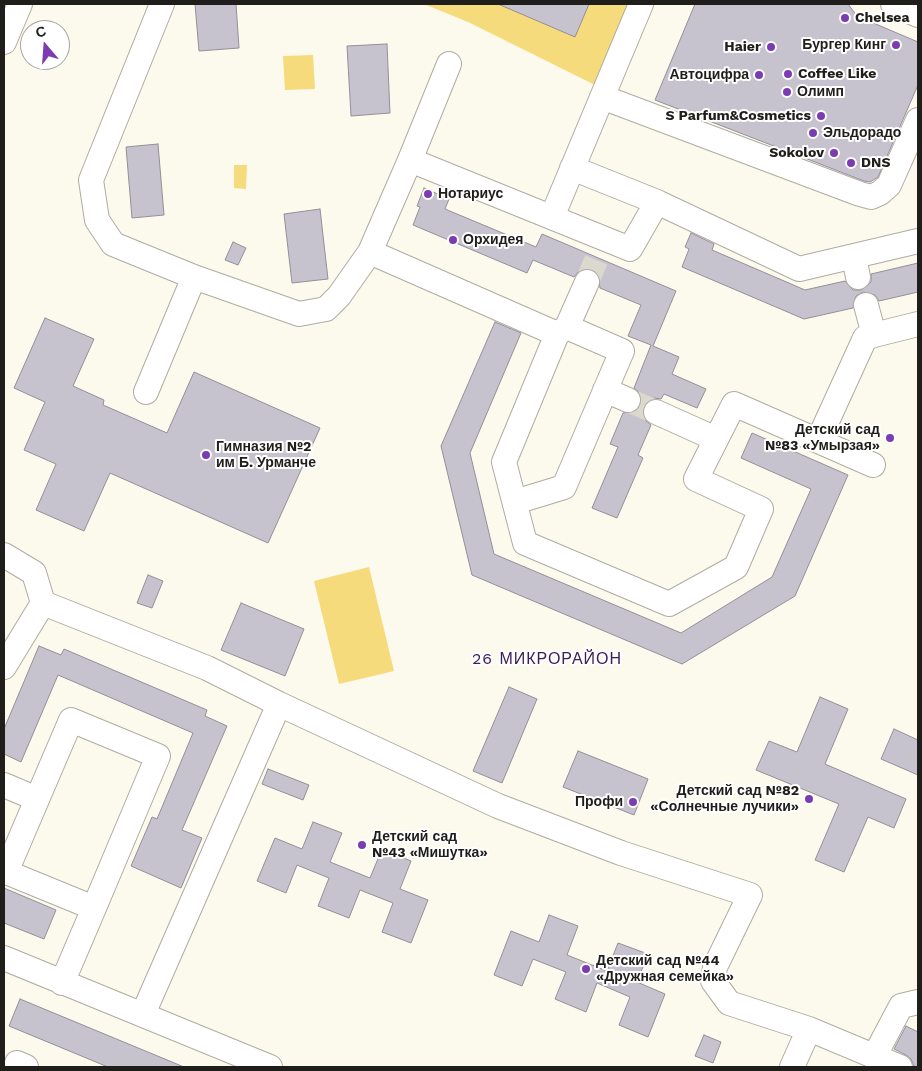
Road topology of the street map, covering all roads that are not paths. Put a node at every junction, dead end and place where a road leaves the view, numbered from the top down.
1 (20, 4) edge
2 (162, 4) edge
3 (641, 4) edge
4 (893, 4) edge
5 (918, 15) edge
6 (6, 31) edge
7 (449, 64) dead end
8 (602, 97) junction
9 (918, 120) edge
10 (410, 160) junction
11 (572, 168) junction
12 (657, 202) junction
13 (552, 217) junction
14 (918, 241) edge
15 (370, 252) junction
16 (194, 277) junction
17 (587, 282) tunnel mouth
18 (866, 305) dead end
19 (918, 324) edge
20 (562, 330) junction
21 (874, 335) junction
22 (605, 390) junction
23 (146, 392) dead end
24 (628, 400) tunnel mouth
25 (656, 412) tunnel mouth
26 (716, 439) junction
27 (818, 441) junction
28 (873, 465) dead end
29 (514, 502) junction
30 (4, 555) edge
31 (43, 603) junction
32 (4, 667) edge
33 (279, 704) junction
34 (4, 785) edge
35 (37, 799) junction
36 (94, 908) junction
37 (4, 958) edge
38 (62, 983) junction
39 (918, 1002) edge
40 (144, 1014) junction
41 (809, 1029) junction
42 (874, 1057) junction
43 (270, 1067) edge
44 (792, 1067) edge
45 (900, 1067) edge

1 - 6 lane
2 - 16 lane
3 - 8 lane
4 - 5 lane
7 - 10 lane
8 - 9 lane
8 - 11 lane
10 - 13 lane
10 - 15 lane
11 - 12 lane
11 - 13 lane
12 - 13 lane
12 - 14 lane
15 - 16 lane
15 - 20 lane
16 - 23 lane
17 - 20 lane
18 - 21 lane
19 - 21 lane
20 - 22 lane
20 - 29 lane
21 - 27 lane
22 - 24 lane
22 - 29 lane
25 - 26 lane
26 - 27 lane
26 - 29 lane
27 - 28 lane
30 - 31 lane
31 - 32 lane
31 - 33 lane
33 - 40 lane
33 - 41 lane
34 - 35 lane
35 - 36 lane
35 - 36 lane
36 - 38 lane
37 - 38 lane
38 - 40 lane
39 - 42 lane
40 - 43 lane
41 - 42 lane
41 - 44 lane
42 - 45 lane

